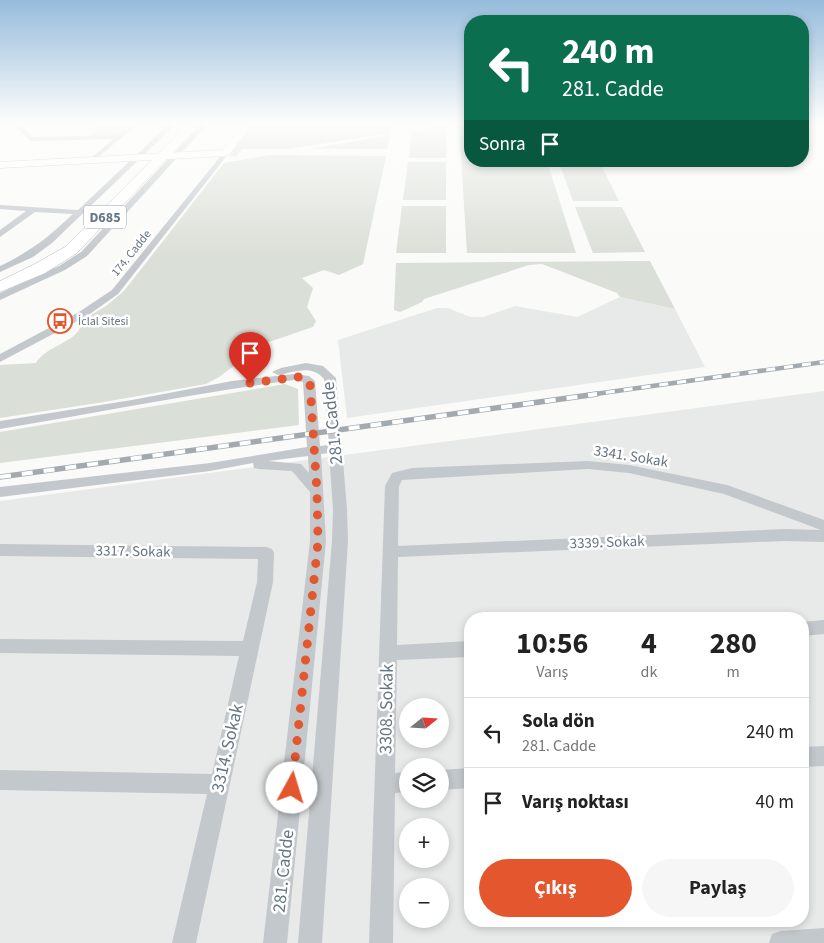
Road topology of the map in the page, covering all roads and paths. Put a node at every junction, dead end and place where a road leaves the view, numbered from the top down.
1 (140, 168) edge
2 (144, 168) edge
3 (146, 168) edge
4 (148, 168) edge
5 (215, 168) edge
6 (0, 207) edge
7 (32, 210) junction
8 (80, 212) junction
9 (0, 234) edge
10 (0, 269) edge
11 (0, 277) edge
12 (0, 287) edge
13 (0, 297) edge
14 (0, 359) edge
15 (232, 386) junction
16 (0, 425) edge
17 (336, 448) junction
18 (313, 451) junction
19 (210, 467) junction
20 (397, 476) joint
21 (0, 492) edge
22 (317, 492) junction
23 (824, 526) edge
24 (824, 536) edge
25 (0, 550) edge
26 (390, 552) junction
27 (266, 553) joint
28 (824, 627) edge
29 (809, 628) edge
30 (0, 646) edge
31 (250, 649) junction
32 (464, 649) edge
33 (388, 654) junction
34 (824, 756) edge
35 (809, 757) edge
36 (464, 778) edge
37 (449, 779) edge
38 (0, 780) edge
39 (399, 783) edge
40 (219, 784) junction
41 (385, 784) junction
42 (824, 940) edge
43 (184, 943) edge
44 (275, 943) edge
45 (310, 943) edge
46 (381, 943) edge
47 (781, 943) edge

1 - 8 street
2 - 11 highway, D685
3 - 12 highway, D685
4 - 13 street
5 - 14 street, 174. Cadde
6 - 7 street
7 - 8 street
7 - 9 street
8 - 10 street
15 - 16 street
15 - 17 street, 281. Cadde
15 - 18 street, 281. Cadde
17 - 18 street
17 - 45 street, 281. Cadde
18 - 19 street
18 - 22 street, 281. Cadde
19 - 21 street
19 - 22 street
20 - 23 street, 3341. Sokak
20 - 26 street, 3308. Sokak
22 - 44 street, 281. Cadde
24 - 26 street, 3339. Sokak
25 - 27 street, 3317. Sokak
26 - 33 street, 3308. Sokak
27 - 31 street, 3314. Sokak
28 - 29 street
30 - 31 street
31 - 40 street, 3314. Sokak
32 - 33 street
33 - 41 street, 3308. Sokak
34 - 35 street
36 - 37 street
38 - 40 street
39 - 41 street
40 - 43 street, 3314. Sokak
41 - 46 street, 3308. Sokak
42 - 47 street

